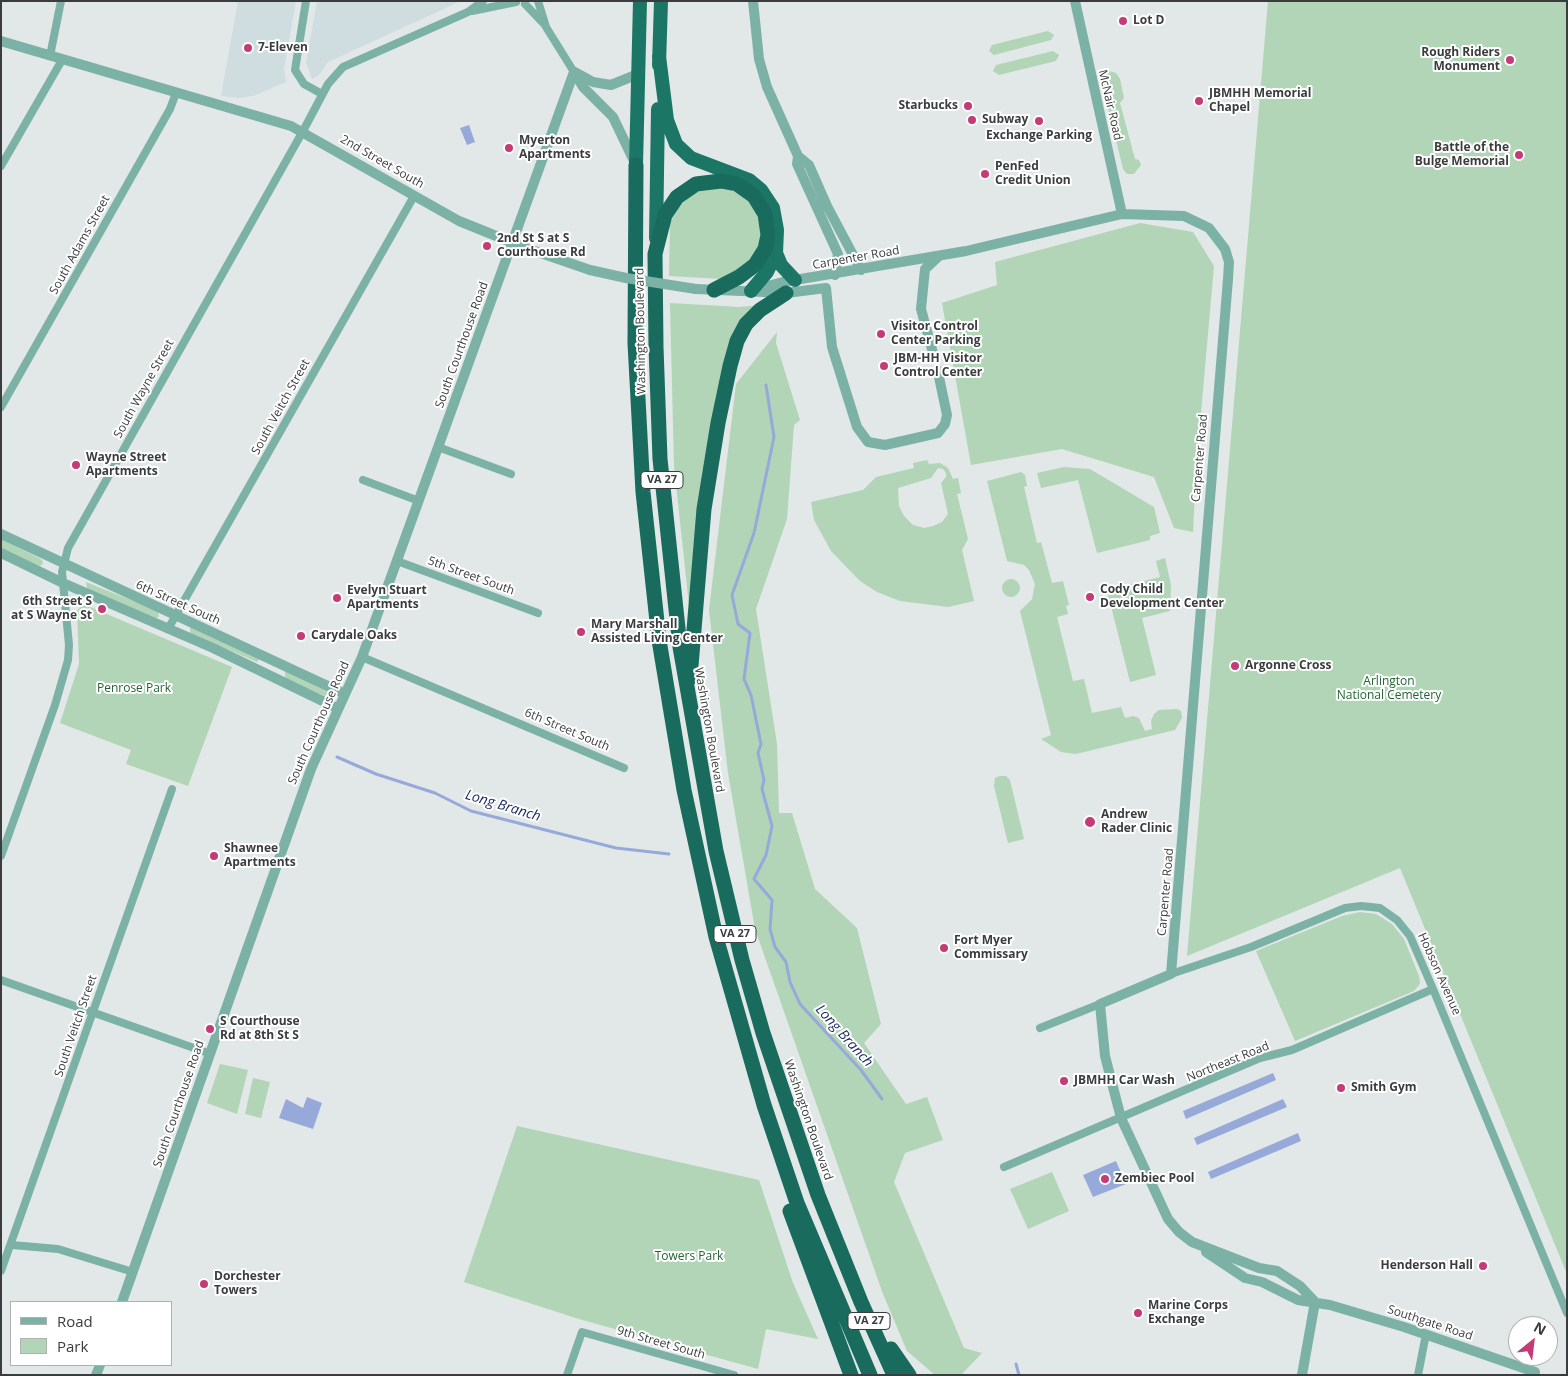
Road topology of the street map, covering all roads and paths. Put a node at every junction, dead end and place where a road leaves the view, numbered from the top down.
1 (61, 1) edge
2 (306, 1) edge
3 (483, 1) edge
4 (538, 1) edge
5 (635, 1) edge
6 (640, 1) edge
7 (661, 1) edge
8 (753, 1) edge
9 (1075, 1) edge
10 (516, 2) edge
11 (528, 3) edge
12 (468, 12) junction
13 (639, 26) junction
14 (546, 27) junction
15 (1, 40) edge
16 (50, 56) junction
17 (659, 56) junction
18 (62, 60) junction
19 (574, 72) junction
20 (638, 74) junction
21 (176, 93) junction
22 (322, 94) junction
23 (303, 131) junction
24 (798, 156) junction
25 (636, 165) junction
26 (1, 166) edge
27 (414, 196) junction
28 (1122, 214) junction
29 (512, 243) junction
30 (776, 253) junction
31 (656, 254) junction
32 (938, 256) junction
33 (862, 270) junction
34 (834, 275) junction
35 (796, 284) junction
36 (810, 289) joint
37 (714, 290) junction
38 (750, 291) junction
39 (933, 353) tunnel mouth
40 (940, 377) tunnel mouth
41 (1, 407) edge
42 (438, 447) junction
43 (511, 474) dead end
44 (363, 480) dead end
45 (419, 501) junction
46 (1, 534) edge
47 (1, 553) edge
48 (397, 561) junction
49 (64, 565) junction
50 (63, 583) junction
51 (538, 613) dead end
52 (176, 615) junction
53 (168, 629) junction
54 (362, 657) junction
55 (345, 694) junction
56 (689, 704) junction
57 (337, 708) junction
58 (624, 768) dead end
59 (172, 789) dead end
60 (1, 856) edge
61 (1171, 974) junction
62 (1, 980) edge
63 (1433, 989) junction
64 (1100, 1004) junction
65 (93, 1012) junction
66 (1040, 1028) dead end
67 (211, 1054) junction
68 (764, 1105) junction
69 (1121, 1118) junction
70 (1004, 1167) dead end
71 (12, 1245) junction
72 (1200, 1247) junction
73 (846, 1267) junction
74 (1, 1271) edge
75 (133, 1272) junction
76 (122, 1301) edge
77 (1315, 1302) junction
78 (1567, 1313) edge
79 (1426, 1334) junction
80 (1534, 1373) edge
81 (568, 1375) edge
82 (734, 1375) edge
83 (850, 1375) edge
84 (870, 1375) edge
85 (894, 1375) edge
86 (909, 1375) edge
87 (1302, 1375) edge
88 (1418, 1375) edge

1 - 16 street
2 - 22 street
3 - 12 street
4 - 14 street
5 - 13 highway
6 - 13 highway, Washington Boulevard / VA 27
7 - 17 highway, Washington Boulevard / VA 27
8 - 24 street
9 - 28 street, McNair Road
10 - 11 street
10 - 12 street
11 - 14 street
12 - 22 street, South Wayne Street
13 - 20 highway, Washington Boulevard / VA 27
14 - 19 street
15 - 16 street, 2nd Street South
16 - 18 street, 2nd Street South
17 - 30 highway
17 - 31 highway, Washington Boulevard / VA 27
18 - 21 street, 2nd Street South
18 - 26 street
19 - 20 street
19 - 25 street
19 - 29 street, South Courthouse Road
20 - 25 highway, Washington Boulevard / VA 27
21 - 23 street, 2nd Street South
21 - 41 street, South Adams Street
22 - 23 street, South Wayne Street
23 - 27 street, 2nd Street South
23 - 49 street, South Wayne Street
24 - 33 street
24 - 34 street
25 - 68 highway, Washington Boulevard / VA 27
27 - 29 street, 2nd Street South
27 - 52 street, South Veitch Street
28 - 32 street, Carpenter Road
28 - 61 street, Carpenter Road
29 - 37 street, 2nd Street South, bridge
29 - 42 street, South Courthouse Road
30 - 35 highway
30 - 38 highway
31 - 37 highway
31 - 56 highway, Washington Boulevard / VA 27
32 - 33 street, Carpenter Road
32 - 39 street, Carpenter Road
33 - 34 street, Carpenter Road
34 - 35 street, Carpenter Road
35 - 36 street, 2nd Street South
35 - 38 street, 2nd Street South
35 - 38 street, 2nd Street South
35 - 56 highway
36 - 40 street, Carpenter Road
37 - 38 street, 2nd Street South
42 - 43 street
42 - 45 street, South Courthouse Road
44 - 45 street
45 - 48 street, South Courthouse Road
46 - 49 street, 6th Street South
47 - 50 street
48 - 51 street, 5th Street South
48 - 54 street, South Courthouse Road
49 - 50 street, South Wayne Street
49 - 52 street, 6th Street South
50 - 53 street
50 - 60 street, South Wayne Street
52 - 53 street, South Veitch Street
52 - 55 street, 6th Street South
53 - 57 street
54 - 55 street, South Courthouse Road
54 - 58 street, 6th Street South
55 - 57 street, South Courthouse Road
56 - 73 highway, Washington Boulevard / VA 27
57 - 67 street, South Courthouse Road
59 - 65 street, South Veitch Street
61 - 63 street, Hobson Avenue
61 - 64 street, Hobson Avenue
62 - 65 street
63 - 69 street, Northeast Road
63 - 78 street, Hobson Avenue
64 - 66 street, Hobson Avenue
64 - 69 street, Southgate Road
65 - 67 street
65 - 71 street, South Veitch Street
67 - 75 street, South Courthouse Road
68 - 83 highway
68 - 84 highway, Washington Boulevard / VA 27
69 - 70 street, Northeast Road
69 - 72 street, Southgate Road
71 - 74 street, South Veitch Street
71 - 75 street
72 - 77 street, Southgate Road
72 - 77 street, Southgate Road
73 - 85 highway, Washington Boulevard / VA 27
73 - 86 highway
75 - 76 street, South Courthouse Road
77 - 79 street, Southgate Road
77 - 87 street
79 - 80 street, Southgate Road
79 - 88 street
81 - 82 street, 9th Street South

